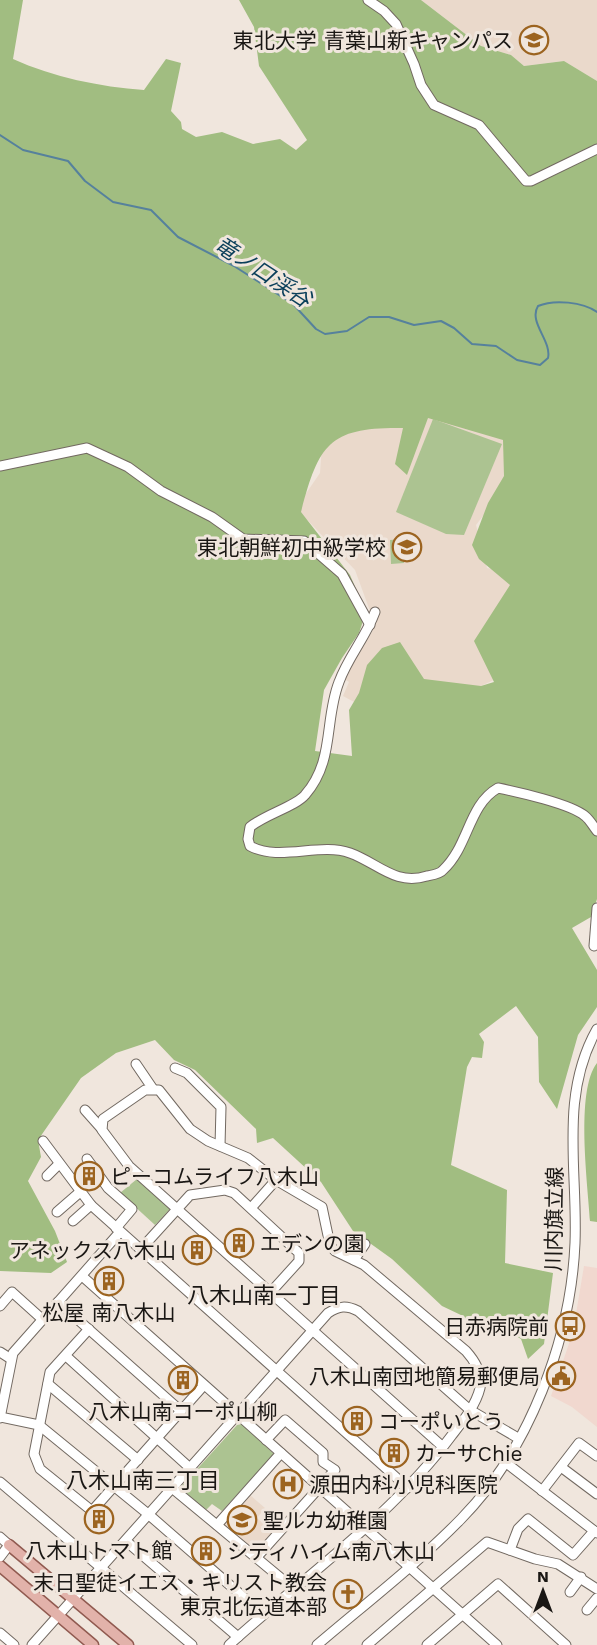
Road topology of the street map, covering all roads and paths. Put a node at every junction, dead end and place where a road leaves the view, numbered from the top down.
1 (368, 0) edge
2 (597, 149) edge
3 (0, 466) edge
4 (375, 612) dead end
5 (370, 625) junction
6 (597, 831) edge
7 (597, 908) edge
8 (594, 946) dead end
9 (595, 1037) edge
10 (136, 1064) dead end
11 (175, 1068) dead end
12 (153, 1089) junction
13 (85, 1110) dead end
14 (101, 1128) junction
15 (43, 1142) dead end
16 (220, 1146) junction
17 (87, 1159) dead end
18 (59, 1164) junction
19 (47, 1176) dead end
20 (276, 1180) junction
21 (80, 1192) junction
22 (91, 1205) junction
23 (251, 1209) junction
24 (177, 1210) junction
25 (57, 1212) dead end
26 (74, 1221) dead end
27 (118, 1230) junction
28 (365, 1244) dead end
29 (140, 1250) junction
30 (354, 1260) junction
31 (82, 1276) junction
32 (270, 1293) junction
33 (58, 1302) junction
34 (0, 1306) edge
35 (42, 1319) junction
36 (89, 1329) junction
37 (312, 1331) junction
38 (0, 1352) edge
39 (66, 1356) junction
40 (11, 1359) junction
41 (275, 1372) junction
42 (48, 1384) junction
43 (204, 1385) junction
44 (470, 1410) junction
45 (181, 1411) junction
46 (237, 1414) junction
47 (0, 1418) edge
48 (39, 1425) junction
49 (158, 1438) junction
50 (518, 1438) junction
51 (266, 1440) junction
52 (443, 1447) junction
53 (281, 1453) junction
54 (597, 1456) edge
55 (138, 1460) junction
56 (505, 1462) junction
57 (561, 1467) junction
58 (190, 1468) junction
59 (0, 1482) edge
60 (115, 1486) junction
61 (172, 1488) junction
62 (319, 1488) junction
63 (408, 1488) junction
64 (542, 1491) junction
65 (597, 1494) edge
66 (148, 1514) junction
67 (217, 1525) junction
68 (364, 1527) junction
69 (596, 1532) edge
70 (0, 1537) edge
71 (126, 1541) junction
72 (9, 1545) junction
73 (510, 1550) junction
74 (0, 1557) edge
75 (256, 1558) junction
76 (0, 1566) edge
77 (407, 1566) junction
78 (102, 1567) junction
79 (581, 1577) junction
80 (596, 1585) edge
81 (294, 1588) junction
82 (432, 1588) junction
83 (570, 1592) dead end
84 (74, 1598) junction
85 (597, 1598) edge
86 (587, 1610) dead end
87 (263, 1614) junction
88 (462, 1614) junction
89 (58, 1616) junction
90 (0, 1633) edge
91 (238, 1637) junction
92 (492, 1644) edge
93 (14, 1645) edge
94 (32, 1645) edge
95 (93, 1645) edge
96 (128, 1645) edge
97 (192, 1645) edge
98 (229, 1645) edge
99 (317, 1645) edge
100 (367, 1645) edge
101 (427, 1645) edge
102 (566, 1645) edge

1 - 2 street
3 - 5 street
4 - 5 street
5 - 6 street
7 - 8 street
9 - 50 street, 川内旗立線
10 - 12 street
11 - 16 street
12 - 14 street
12 - 16 street
13 - 14 street
14 - 24 street
15 - 18 street
16 - 20 street
17 - 27 street
18 - 19 street
18 - 21 street
20 - 23 street
20 - 30 street
21 - 22 street
21 - 25 street
22 - 26 street
22 - 27 street
23 - 24 street
23 - 32 street
24 - 29 street
24 - 32 street
27 - 29 street
27 - 31 street
28 - 30 street
29 - 41 street
30 - 44 street
31 - 33 street
31 - 43 street
32 - 37 street
33 - 35 street
33 - 36 street
34 - 35 street
35 - 40 street
36 - 39 street
36 - 45 street
37 - 41 street
37 - 44 street
37 - 52 street
38 - 40 street
39 - 42 street
39 - 49 street
40 - 47 street
41 - 46 street
41 - 63 street
42 - 48 street
42 - 55 street
43 - 45 street
43 - 46 street
44 - 50 street
44 - 52 street
45 - 49 street
46 - 51 street
46 - 58 street
47 - 48 street
48 - 60 street
48 - 60 street
49 - 55 street
49 - 58 street
50 - 56 street, 川内旗立線
51 - 53 street
51 - 62 street
52 - 63 street
53 - 62 street
53 - 67 street
54 - 57 street
55 - 60 street
56 - 64 street
56 - 77 street, 川内旗立線
57 - 64 street
57 - 65 street
58 - 61 street
59 - 78 street
60 - 66 street
61 - 66 street
61 - 67 street
62 - 68 street
62 - 75 street
63 - 68 street
64 - 69 street
66 - 71 street
66 - 87 street
67 - 75 street
68 - 77 street
68 - 81 street
69 - 73 street
70 - 72 street
71 - 78 street
71 - 91 street
72 - 74 street
72 - 84 main road
73 - 79 street
73 - 82 street
75 - 81 street
76 - 89 main road
77 - 82 street
77 - 99 street, 川内旗立線
78 - 84 street
78 - 97 street
79 - 80 street
79 - 83 street
81 - 87 street
82 - 88 street
82 - 100 street
84 - 89 street
84 - 96 main road
85 - 86 street
87 - 91 street
88 - 92 street
88 - 101 street
88 - 102 street
89 - 94 street
89 - 95 main road
90 - 93 street
91 - 98 street

